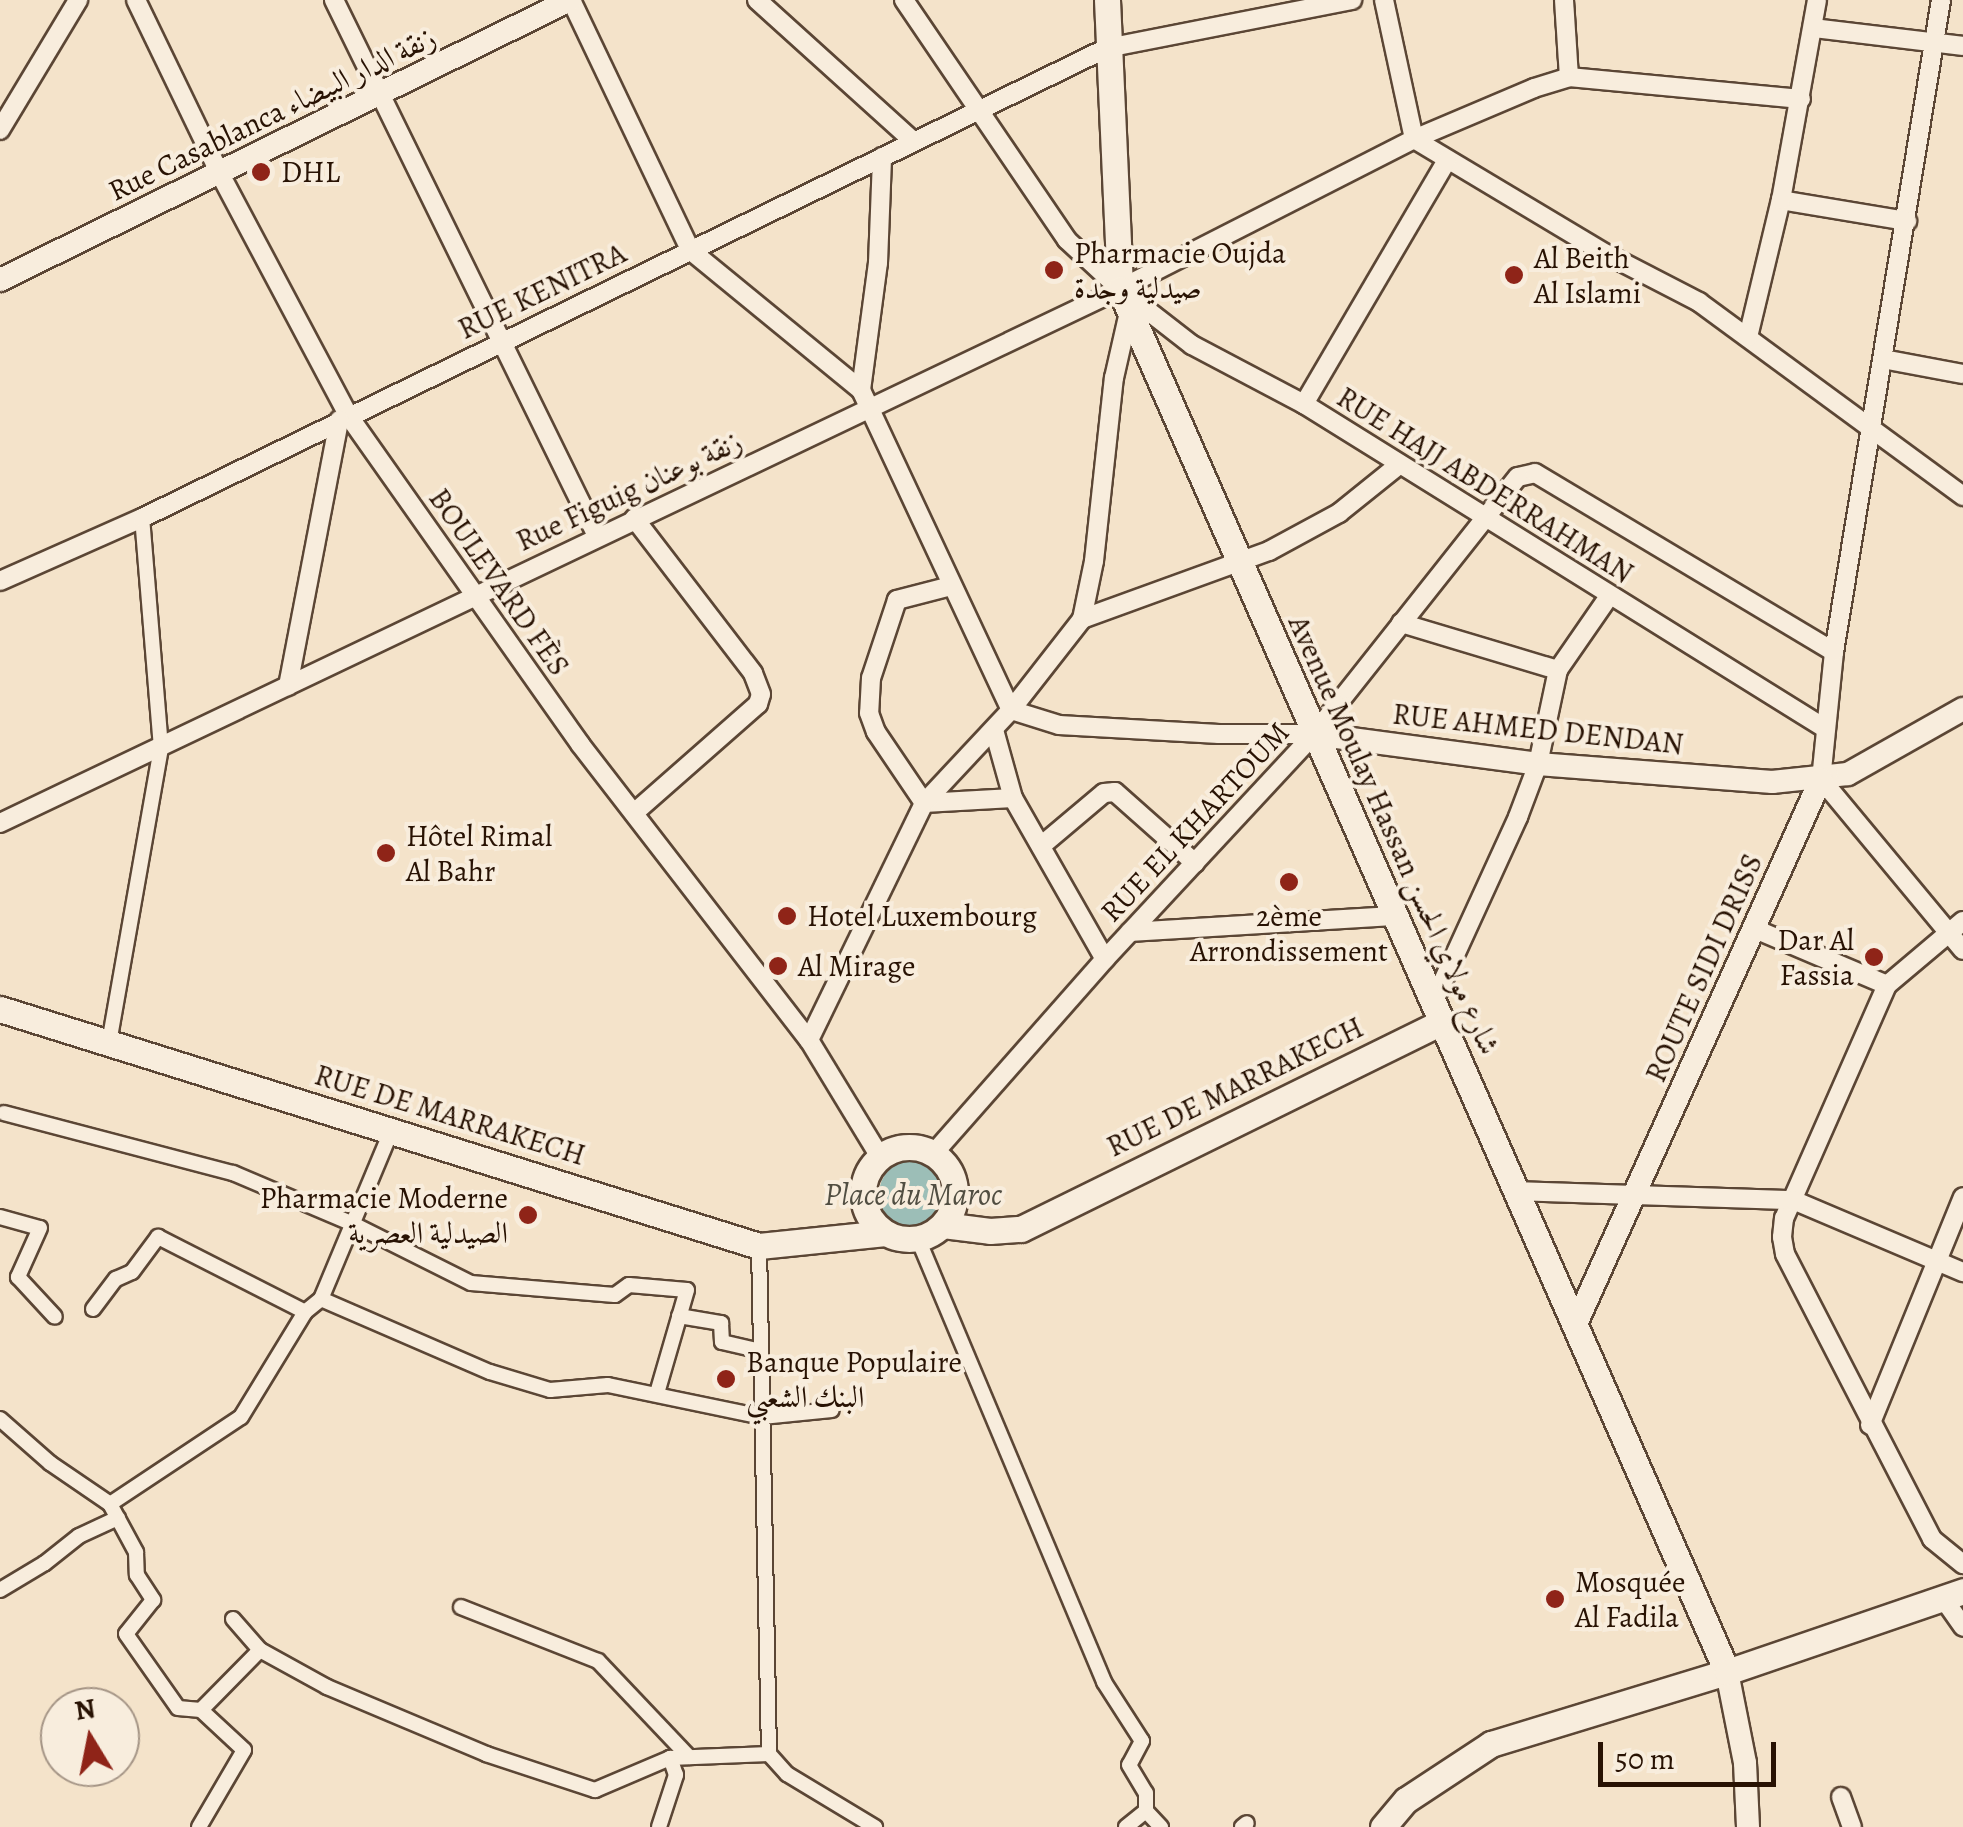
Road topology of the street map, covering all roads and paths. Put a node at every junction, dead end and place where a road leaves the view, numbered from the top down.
1 (78, 0) edge
2 (136, 0) edge
3 (334, 0) edge
4 (570, 0) edge
5 (757, 0) edge
6 (904, 0) edge
7 (1108, 0) edge
8 (1352, 0) edge
9 (1384, 0) edge
10 (1564, 0) edge
11 (1817, 0) edge
12 (1941, 0) edge
13 (1813, 28) junction
14 (1934, 46) junction
15 (1963, 46) edge
16 (1107, 48) junction
17 (1569, 78) junction
18 (380, 96) junction
19 (1800, 99) junction
20 (978, 109) junction
21 (0, 130) edge
22 (1414, 138) junction
23 (912, 140) junction
24 (882, 157) junction
25 (1447, 160) junction
26 (220, 174) junction
27 (1781, 200) junction
28 (1907, 221) junction
29 (690, 250) junction
30 (0, 280) edge
31 (1124, 300) junction
32 (1748, 337) junction
33 (502, 341) junction
34 (1883, 359) junction
35 (1963, 374) edge
36 (866, 398) junction
37 (1304, 404) junction
38 (344, 418) junction
39 (1872, 428) junction
40 (1400, 464) junction
41 (1963, 496) edge
42 (1483, 516) junction
43 (142, 518) junction
44 (634, 518) junction
45 (597, 536) junction
46 (1238, 561) junction
47 (0, 581) edge
48 (951, 586) junction
49 (1610, 595) junction
50 (472, 596) junction
51 (1082, 619) junction
52 (1401, 623) junction
53 (1834, 652) junction
54 (1558, 670) junction
55 (288, 686) junction
56 (1963, 709) edge
57 (1011, 710) junction
58 (1823, 727) junction
59 (994, 730) junction
60 (1314, 734) junction
61 (162, 748) junction
62 (1538, 764) junction
63 (1821, 779) junction
64 (1013, 798) junction
65 (924, 803) junction
66 (634, 814) junction
67 (0, 824) edge
68 (1041, 846) junction
69 (1194, 863) junction
70 (1393, 916) junction
71 (1956, 926) edge
72 (1756, 929) junction
73 (1130, 932) junction
74 (1963, 950) edge
75 (1105, 959) junction
76 (1886, 985) junction
77 (0, 1009) edge
78 (1437, 1013) junction
79 (809, 1040) junction
80 (109, 1043) junction
81 (4, 1113) dead end
82 (391, 1132) junction
83 (934, 1153) junction
84 (880, 1157) junction
85 (1515, 1191) junction
86 (1638, 1194) junction
87 (1963, 1197) edge
88 (1793, 1200) junction
89 (0, 1217) edge
90 (350, 1223) junction
91 (943, 1225) junction
92 (885, 1233) junction
93 (918, 1239) junction
94 (759, 1246) junction
95 (1937, 1261) junction
96 (1963, 1272) edge
97 (322, 1299) junction
98 (93, 1309) dead end
99 (305, 1312) junction
100 (679, 1316) junction
101 (56, 1317) dead end
102 (1575, 1326) junction
103 (761, 1351) junction
104 (657, 1393) junction
105 (832, 1410) dead end
106 (762, 1417) junction
107 (0, 1419) edge
108 (1870, 1425) junction
109 (110, 1504) junction
110 (118, 1518) junction
111 (1963, 1564) edge
112 (0, 1590) edge
113 (1953, 1594) edge
114 (460, 1608) dead end
115 (233, 1619) dead end
116 (1963, 1626) edge
117 (260, 1650) junction
118 (1727, 1672) junction
119 (201, 1710) junction
120 (769, 1754) junction
121 (689, 1757) junction
122 (670, 1758) junction
123 (1841, 1797) dead end
124 (1146, 1811) junction
125 (198, 1827) edge
126 (659, 1827) edge
127 (875, 1827) edge
128 (1126, 1827) edge
129 (1161, 1827) edge
130 (1383, 1827) edge
131 (1748, 1827) edge
132 (1852, 1827) edge

1 - 21 street
2 - 26 street, BOULEVARD FÈS
3 - 18 street
4 - 18 street, Rue Casablanca زنقة الدار البيضاء
4 - 29 street
5 - 23 street
6 - 20 street, RUE HAJJ ABDERRAHMAN
7 - 16 main road, Avenue Moulay Hassan شارع مولاي الحسن
8 - 16 street, RUE KENITRA
9 - 22 street
10 - 17 street
11 - 13 street
12 - 14 street
13 - 14 street
13 - 19 street
14 - 15 street
14 - 28 street
16 - 20 street, RUE KENITRA
16 - 31 main road, Avenue Moulay Hassan شارع مولاي الحسن
17 - 19 street
17 - 22 street, Rue Figuig زنقة بوعنان
18 - 26 street, Rue Casablanca زنقة الدار البيضاء
18 - 33 street
19 - 27 street
20 - 23 street, RUE KENITRA
20 - 31 street, RUE HAJJ ABDERRAHMAN
22 - 25 street
22 - 31 street, Rue Figuig زنقة بوعنان
23 - 24 street, RUE KENITRA
24 - 29 street, RUE KENITRA
24 - 36 street
25 - 32 street
25 - 37 street
26 - 30 street, Rue Casablanca زنقة الدار البيضاء
26 - 38 street, BOULEVARD FÈS
27 - 28 street
27 - 32 street
28 - 34 street
29 - 33 street, RUE KENITRA
29 - 36 street
31 - 36 street, Rue Figuig زنقة بوعنان
31 - 37 street, RUE HAJJ ABDERRAHMAN
31 - 46 main road, Avenue Moulay Hassan شارع مولاي الحسن
31 - 51 street
32 - 39 street
33 - 38 street, RUE KENITRA
33 - 45 street
34 - 35 street
34 - 39 street
36 - 44 street, Rue Figuig زنقة بوعنان
36 - 48 street
37 - 40 street, RUE HAJJ ABDERRAHMAN
38 - 43 street, RUE KENITRA
38 - 50 street, BOULEVARD FÈS
38 - 55 street
39 - 41 street
39 - 53 street
40 - 42 street, RUE HAJJ ABDERRAHMAN
40 - 46 street
42 - 49 street, RUE HAJJ ABDERRAHMAN
42 - 52 street, RUE EL KHARTOUM
42 - 53 street, RUE EL KHARTOUM
43 - 47 street, RUE KENITRA
43 - 61 street
44 - 45 street, Rue Figuig زنقة بوعنان
44 - 66 street
45 - 50 street, Rue Figuig زنقة بوعنان
46 - 51 street
46 - 60 main road, Avenue Moulay Hassan شارع مولاي الحسن
48 - 57 street
48 - 65 street
49 - 54 street
49 - 58 street, RUE HAJJ ABDERRAHMAN
50 - 55 street, Rue Figuig زنقة بوعنان
50 - 66 street, BOULEVARD FÈS
51 - 57 street
52 - 54 street
52 - 60 street, RUE EL KHARTOUM
53 - 58 street
54 - 62 street
55 - 61 street, Rue Figuig زنقة بوعنان
56 - 63 street
57 - 59 street
57 - 60 street, RUE AHMED DENDAN
58 - 63 street
59 - 64 street
59 - 65 street
60 - 62 street, RUE AHMED DENDAN
60 - 69 street, RUE EL KHARTOUM
60 - 70 main road, Avenue Moulay Hassan شارع مولاي الحسن
61 - 67 street, Rue Figuig زنقة بوعنان
61 - 80 street
62 - 63 street, RUE AHMED DENDAN
62 - 78 street
63 - 71 street
63 - 72 street, ROUTE SIDI DRISS
64 - 65 street
64 - 68 street
65 - 79 street
66 - 79 street, BOULEVARD FÈS
68 - 69 street
68 - 75 street
69 - 73 street, RUE EL KHARTOUM
70 - 73 street
70 - 78 main road, Avenue Moulay Hassan شارع مولاي الحسن
71 - 74 street
71 - 76 street
72 - 76 street
72 - 86 street, ROUTE SIDI DRISS
73 - 75 street, RUE EL KHARTOUM
75 - 83 street, RUE EL KHARTOUM
76 - 88 street
77 - 80 main road, RUE DE MARRAKECH
78 - 85 main road, Avenue Moulay Hassan شارع مولاي الحسن
78 - 91 main road, RUE DE MARRAKECH
79 - 84 street, BOULEVARD FÈS
80 - 82 main road, RUE DE MARRAKECH
81 - 90 street
82 - 90 street
82 - 94 main road, RUE DE MARRAKECH
83 - 84 main road
83 - 91 main road
84 - 92 main road
85 - 86 street
85 - 102 main road, Avenue Moulay Hassan شارع مولاي الحسن
86 - 88 street
86 - 102 street, ROUTE SIDI DRISS
87 - 95 street
88 - 95 street
88 - 108 street
89 - 101 street
90 - 97 street
90 - 100 street
91 - 93 main road
92 - 93 main road
92 - 94 main road, RUE DE MARRAKECH
93 - 124 street
94 - 103 street
95 - 96 street
95 - 108 street
97 - 99 street
97 - 104 street
98 - 99 street
99 - 109 street
100 - 103 street
100 - 104 street
102 - 118 main road, Avenue Moulay Hassan شارع مولاي الحسن
103 - 106 street
104 - 106 street
105 - 106 street
106 - 120 street
107 - 109 street
108 - 111 street
109 - 110 street
110 - 112 street
110 - 119 street
113 - 116 street
113 - 118 main road
114 - 121 street
115 - 117 street
117 - 119 street
117 - 122 street
118 - 130 main road
118 - 131 street
119 - 125 street
120 - 121 street
120 - 127 street
121 - 122 street
122 - 126 street
123 - 132 street
124 - 128 street
124 - 129 street

